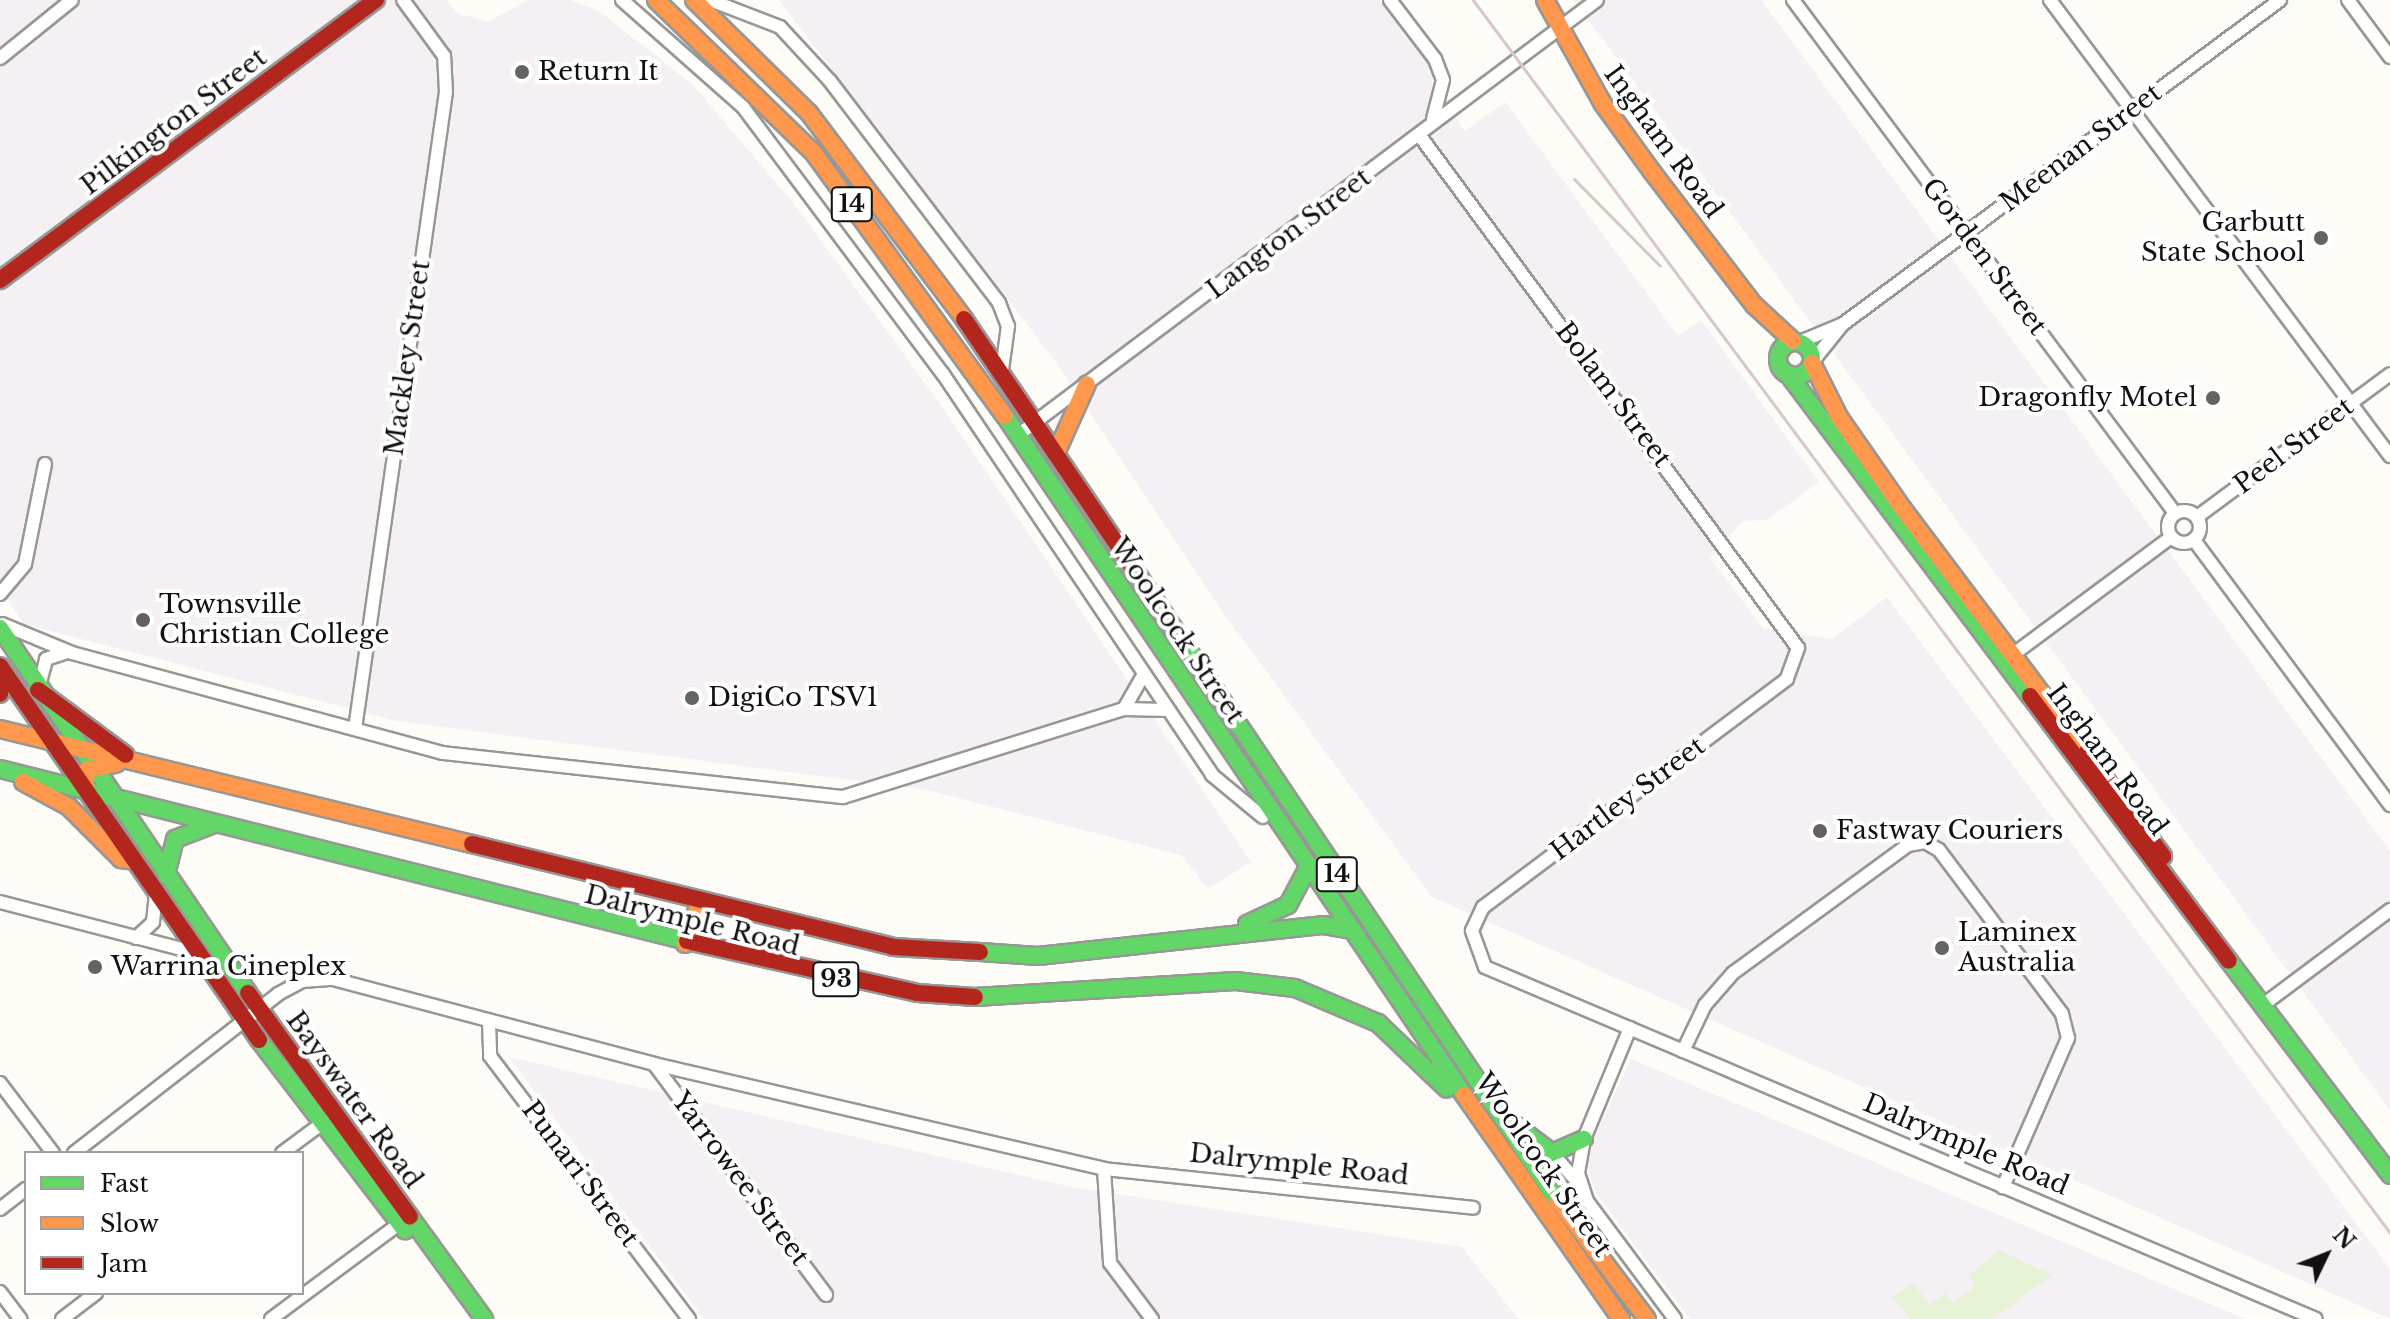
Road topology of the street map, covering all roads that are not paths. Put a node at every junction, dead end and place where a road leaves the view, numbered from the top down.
1 (72, 0) edge
2 (376, 0) edge
3 (403, 0) edge
4 (622, 0) edge
5 (656, 0) edge
6 (694, 0) edge
7 (710, 0) edge
8 (1390, 0) edge
9 (1545, 0) edge
10 (1597, 0) edge
11 (1793, 0) edge
12 (2050, 0) edge
13 (2280, 0) edge
14 (2348, 0) edge
15 (1557, 29) junction
16 (2390, 57) edge
17 (0, 58) edge
18 (2132, 110) junction
19 (1432, 122) junction
20 (1420, 136) junction
21 (1966, 233) junction
22 (0, 280) edge
23 (1754, 305) junction
24 (1843, 324) junction
25 (1797, 342) junction
26 (1779, 353) junction
27 (1812, 362) junction
28 (1002, 370) junction
29 (1788, 374) junction
30 (2390, 374) edge
31 (1087, 384) junction
32 (2351, 403) junction
33 (1037, 421) junction
34 (1018, 435) junction
35 (1057, 451) junction
36 (2390, 456) edge
37 (45, 464) dead end
38 (2175, 513) junction
39 (2197, 517) junction
40 (2171, 537) junction
41 (2194, 540) junction
42 (0, 594) edge
43 (0, 626) edge
44 (72, 653) junction
45 (1798, 657) joint
46 (2008, 658) junction
47 (0, 666) edge
48 (1144, 674) junction
49 (38, 690) junction
50 (0, 694) edge
51 (1124, 709) junction
52 (1167, 710) junction
53 (0, 729) edge
54 (355, 729) junction
55 (53, 743) junction
56 (79, 750) junction
57 (146, 766) junction
58 (91, 767) junction
59 (0, 770) edge
60 (85, 788) junction
61 (112, 795) junction
62 (2390, 805) edge
63 (217, 823) junction
64 (1293, 848) junction
65 (136, 861) junction
66 (1307, 870) junction
67 (166, 875) junction
68 (156, 894) junction
69 (0, 902) edge
70 (699, 904) junction
71 (2390, 910) edge
72 (1349, 929) junction
73 (136, 938) junction
74 (685, 944) junction
75 (1150, 944) junction
76 (1386, 948) junction
77 (1474, 948) joint
78 (197, 953) junction
79 (1372, 962) junction
80 (2267, 1002) junction
81 (259, 1010) junction
82 (245, 1022) junction
83 (489, 1022) junction
84 (1630, 1028) junction
85 (1683, 1051) junction
86 (1457, 1055) junction
87 (654, 1064) junction
88 (0, 1083) edge
89 (328, 1119) junction
90 (1584, 1139) junction
91 (51, 1151) edge
92 (77, 1151) edge
93 (285, 1151) edge
94 (1552, 1153) junction
95 (2390, 1158) edge
96 (1512, 1164) junction
97 (1104, 1169) junction
98 (2390, 1175) edge
99 (1580, 1186) junction
100 (2003, 1187) junction
101 (24, 1191) edge
102 (1473, 1208) dead end
103 (0, 1209) edge
104 (404, 1220) junction
105 (0, 1292) edge
106 (304, 1294) edge
107 (93, 1295) edge
108 (303, 1295) edge
109 (826, 1295) dead end
110 (20, 1319) edge
111 (62, 1319) edge
112 (271, 1319) edge
113 (471, 1319) edge
114 (484, 1319) edge
115 (689, 1319) edge
116 (1152, 1319) edge
117 (1621, 1319) edge
118 (1647, 1319) edge
119 (1675, 1319) edge
120 (2316, 1319) edge

1 - 17 street
2 - 22 main road, Pilkington Street
3 - 54 street, Mackley Street
4 - 48 street
5 - 34 main road, Woolcock Street / 14
6 - 28 main road, Woolcock Street / 14
7 - 28 street
8 - 19 street
9 - 15 main road, Ingham Road
10 - 15 street, Langton Street
11 - 21 street, Gorden Street
12 - 18 street
13 - 18 street, Meenan Street
14 - 16 street
15 - 19 street, Langton Street
15 - 23 main road, Ingham Road
18 - 21 street, Meenan Street
18 - 32 street
19 - 20 street, Langton Street
20 - 31 street, Langton Street
20 - 45 street, Bolam Street
21 - 24 street, Meenan Street
21 - 38 street, Gorden Street
23 - 25 main road, Ingham Road
23 - 26 main road, Ingham Road
24 - 25 street, Meenan Street
24 - 27 street, Meenan Street
25 - 26 main road
25 - 27 main road, Ingham Road
26 - 29 main road, Ingham Road
27 - 29 main road
27 - 46 main road, Ingham Road
28 - 33 main road, Woolcock Street / 14
29 - 46 main road, Ingham Road
30 - 32 street, Peel Street
31 - 33 street, Langton Street
31 - 35 main road
32 - 36 street
32 - 39 street, Peel Street
33 - 34 street, Langton Street
33 - 35 main road, Woolcock Street / 14
34 - 64 main road, Woolcock Street / 14
35 - 76 main road, Woolcock Street / 14
37 - 42 street
38 - 39 street
38 - 40 street
39 - 41 street
40 - 41 street
40 - 46 street
41 - 62 street
43 - 44 street
43 - 49 main road, Bayswater Road
44 - 49 street
44 - 54 street
45 - 77 street, Hartley Street
46 - 80 main road, Ingham Road
47 - 50 main road
47 - 55 main road, Bayswater Road
48 - 51 street
48 - 52 street
49 - 56 main road, Bayswater Road
49 - 57 main road
51 - 52 street
51 - 54 street
52 - 64 street
53 - 55 main road, Dalrymple Road / 93
55 - 56 main road, Dalrymple Road / 93
55 - 60 main road, Bayswater Road
56 - 57 main road, Dalrymple Road / 93
56 - 58 main road, Bayswater Road
57 - 58 main road
57 - 70 main road, Dalrymple Road / 93
58 - 60 main road
58 - 61 main road, Bayswater Road
59 - 60 main road, Dalrymple Road / 93
59 - 65 main road
60 - 61 main road, Dalrymple Road / 93
60 - 65 main road, Bayswater Road
61 - 63 main road, Dalrymple Road / 93
61 - 67 main road, Bayswater Road
63 - 67 main road
63 - 74 main road, Dalrymple Road / 93
64 - 66 main road, Woolcock Street / 14
65 - 68 main road, Bayswater Road
66 - 72 main road, Woolcock Street / 14
66 - 75 main road
67 - 81 main road, Bayswater Road
68 - 73 street
68 - 78 main road, Bayswater Road
69 - 73 street
70 - 74 main road
70 - 75 main road, Dalrymple Road / 93
71 - 80 street
72 - 75 main road, Dalrymple Road / 93
72 - 76 main road, Dalrymple Road / 93
72 - 79 main road, Woolcock Street / 14
73 - 78 street
74 - 96 main road, Dalrymple Road / 93
76 - 79 main road
76 - 86 main road, Woolcock Street / 14
77 - 84 street, Dalrymple Road
78 - 82 main road, Bayswater Road
79 - 96 main road, Woolcock Street / 14
80 - 95 main road, Ingham Road
80 - 98 main road, Ingham Road
81 - 82 street, Dalrymple Road
81 - 83 street, Dalrymple Road
81 - 89 main road, Bayswater Road
82 - 89 main road, Bayswater Road
82 - 92 street, Dalrymple Road
83 - 87 street, Dalrymple Road
83 - 115 street, Punari Street
84 - 85 street, Dalrymple Road
84 - 90 street
85 - 100 street, Dalrymple Road
85 - 100 street
86 - 94 main road
86 - 118 main road, Woolcock Street / 14
87 - 97 street, Dalrymple Road
87 - 109 street, Yarrowee Street
88 - 91 street
89 - 93 street
89 - 104 main road, Bayswater Road
90 - 94 main road
90 - 99 street
94 - 99 street
96 - 117 main road, Woolcock Street / 14
97 - 102 street, Dalrymple Road
97 - 116 street
99 - 119 street
100 - 120 street, Dalrymple Road
101 - 103 street
104 - 106 street
104 - 113 main road, Bayswater Road
104 - 114 main road, Bayswater Road
105 - 110 street
107 - 111 street
108 - 112 street

